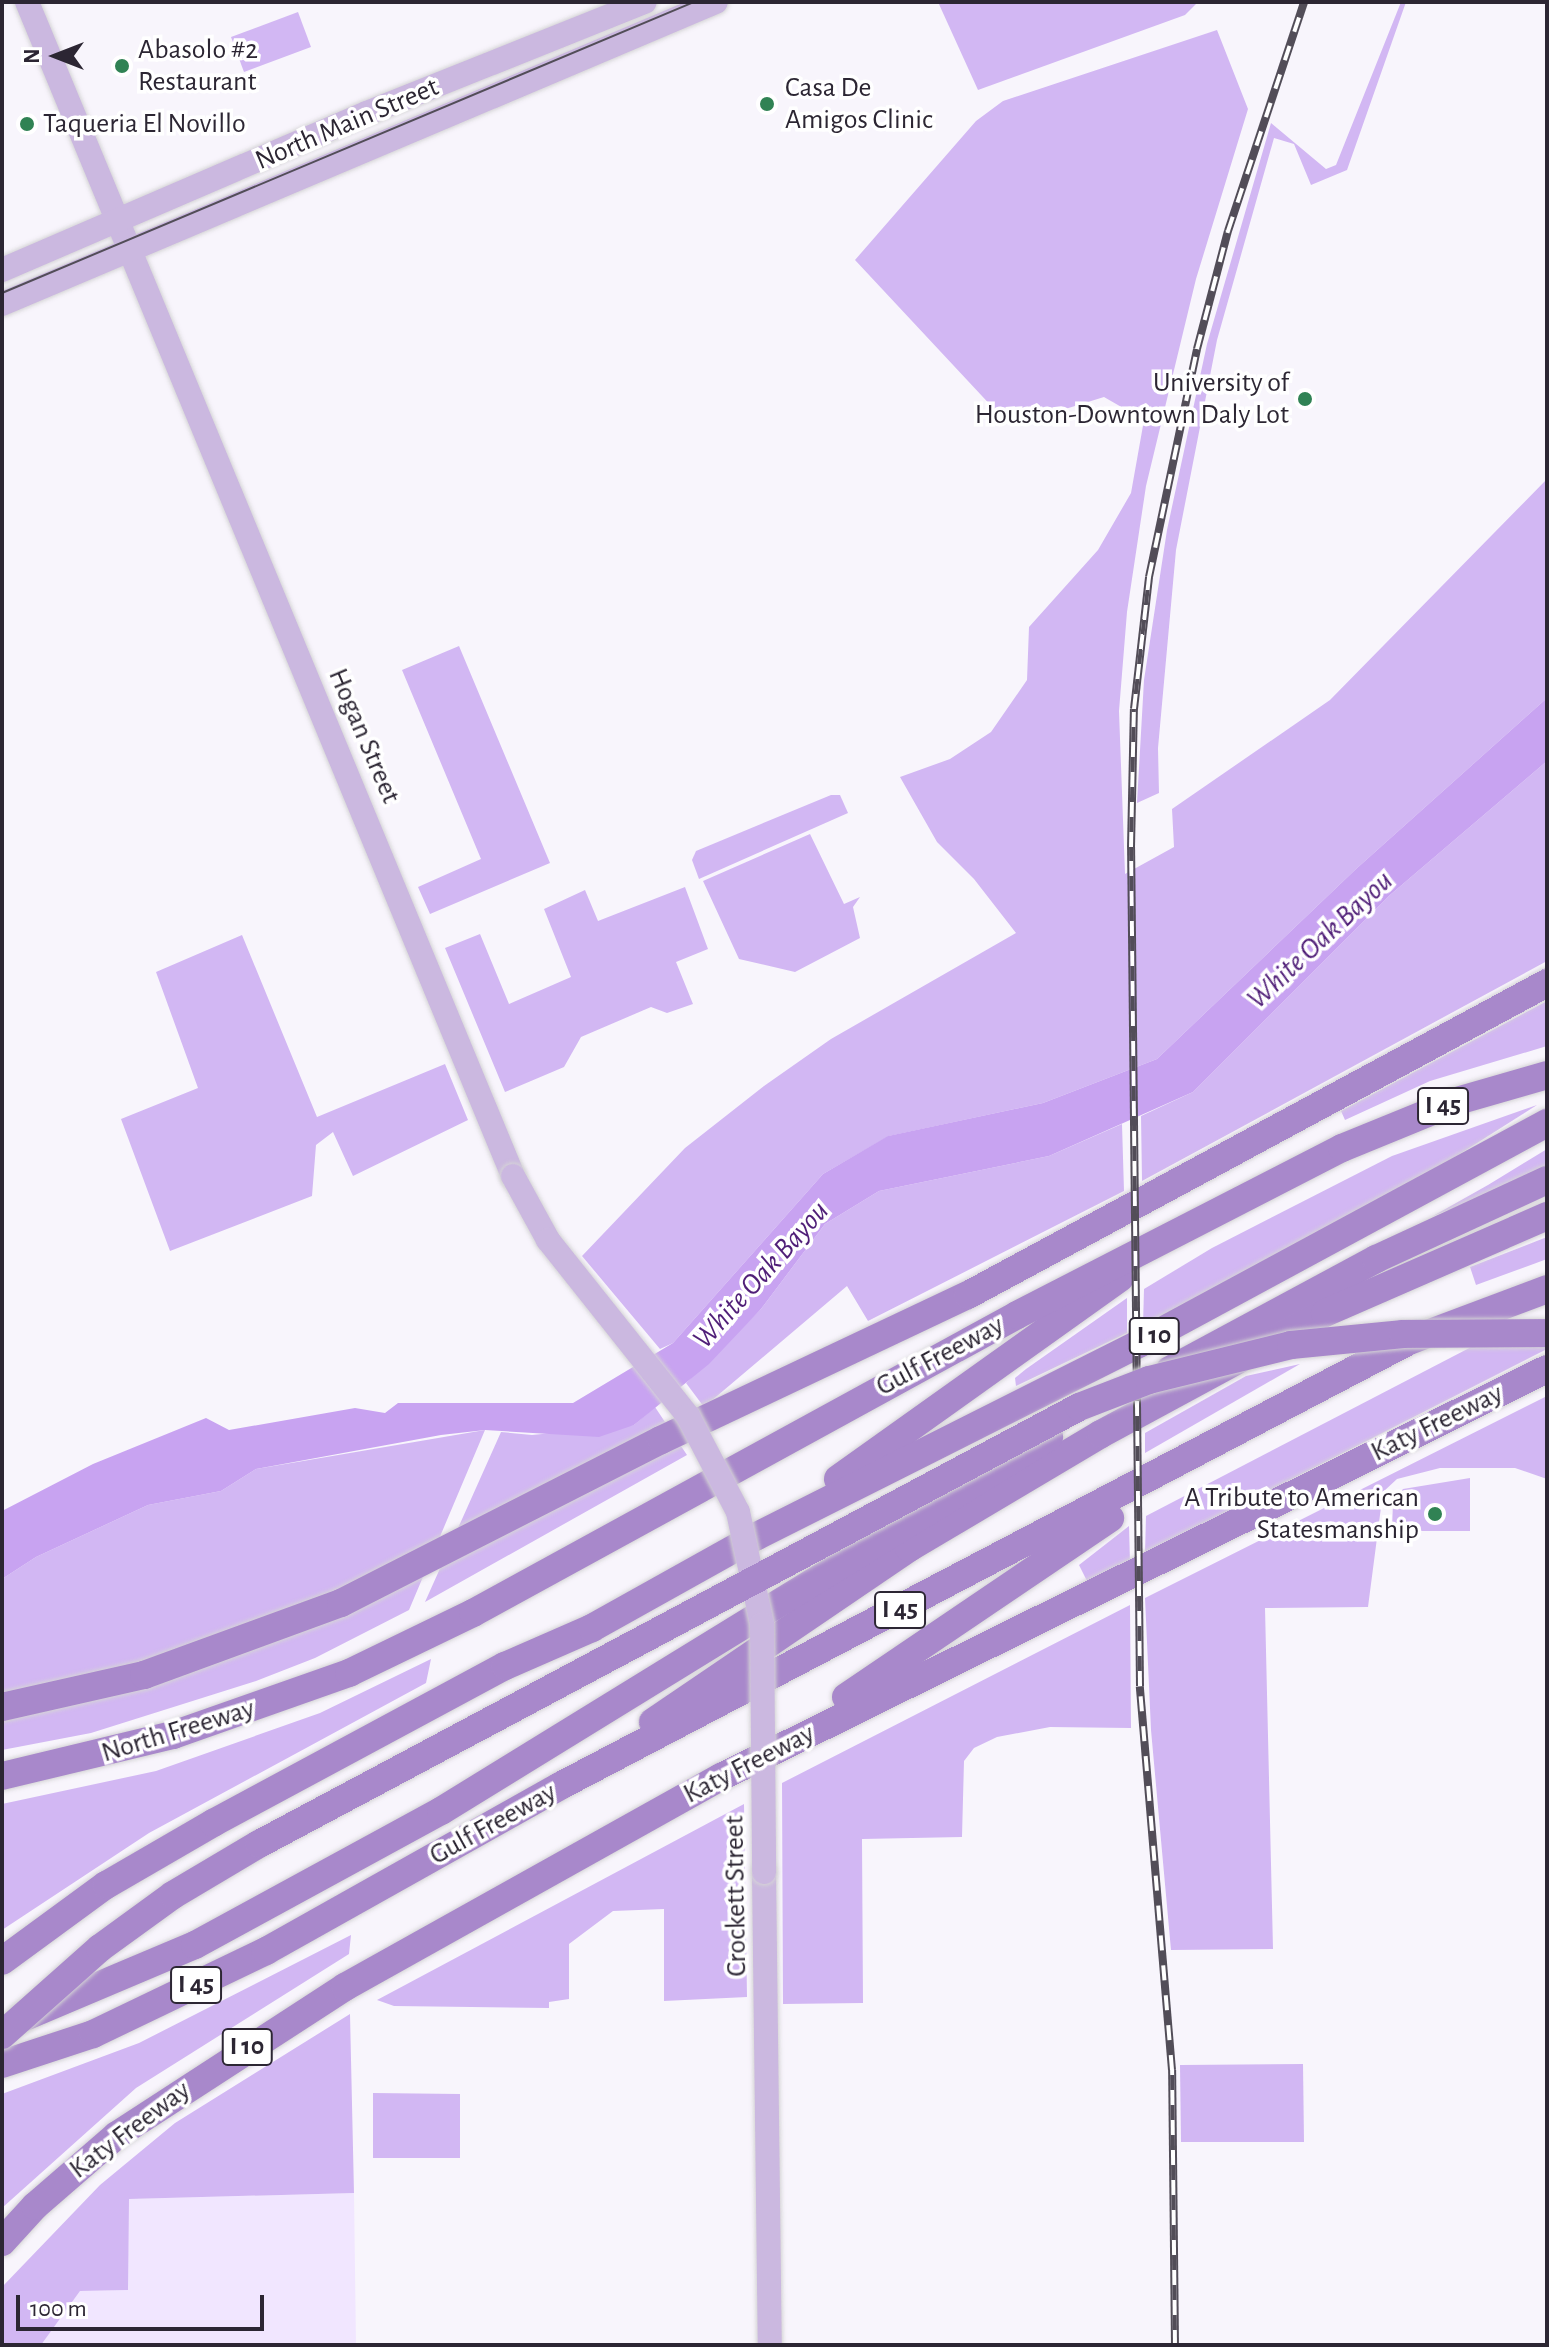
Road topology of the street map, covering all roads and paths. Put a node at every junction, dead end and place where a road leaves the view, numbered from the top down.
1 (27, 2) edge
2 (645, 2) edge
3 (716, 2) edge
4 (116, 221) junction
5 (129, 252) junction
6 (2, 270) edge
7 (2, 304) edge
8 (1547, 983) edge
9 (1547, 1075) edge
10 (1547, 1123) edge
11 (1547, 1180) edge
12 (1547, 1192) edge
13 (1547, 1216) edge
14 (1200, 1224) junction
15 (1426, 1236) junction
16 (1547, 1289) edge
17 (1547, 1333) edge
18 (1547, 1369) edge
19 (1238, 1433) junction
20 (711, 1455) joint
21 (755, 1537) junction
22 (349, 1673) joint
23 (2, 1707) edge
24 (2, 1776) edge
25 (721, 1777) junction
26 (560, 1786) junction
27 (2, 1961) edge
28 (2, 2024) edge
29 (2, 2035) edge
30 (2, 2064) edge
31 (2, 2242) edge
32 (770, 2345) edge

1 - 4 main road, Hogan Street
2 - 4 main road, North Main Street
3 - 5 main road, North Main Street
4 - 5 main road, Hogan Street
4 - 6 main road, North Main Street
5 - 7 main road, North Main Street
5 - 20 main road, Hogan Street, bridge
8 - 23 highway
9 - 14 highway, Gulf Freeway / I 45
10 - 21 highway, I 10
11 - 15 highway
12 - 15 highway
13 - 26 highway
14 - 21 highway
14 - 22 highway, Gulf Freeway / I 45
15 - 28 highway, bridge
16 - 19 highway, Gulf Freeway / I 45
17 - 29 highway, bridge
18 - 25 highway, Katy Freeway / I 10
19 - 25 highway
19 - 26 highway, Gulf Freeway / I 45
20 - 32 main road, Crockett Street, bridge
21 - 27 highway, I 10
22 - 24 highway, North Freeway / I 45
25 - 31 highway, Katy Freeway / I 10
26 - 30 highway, Gulf Freeway / I 45

